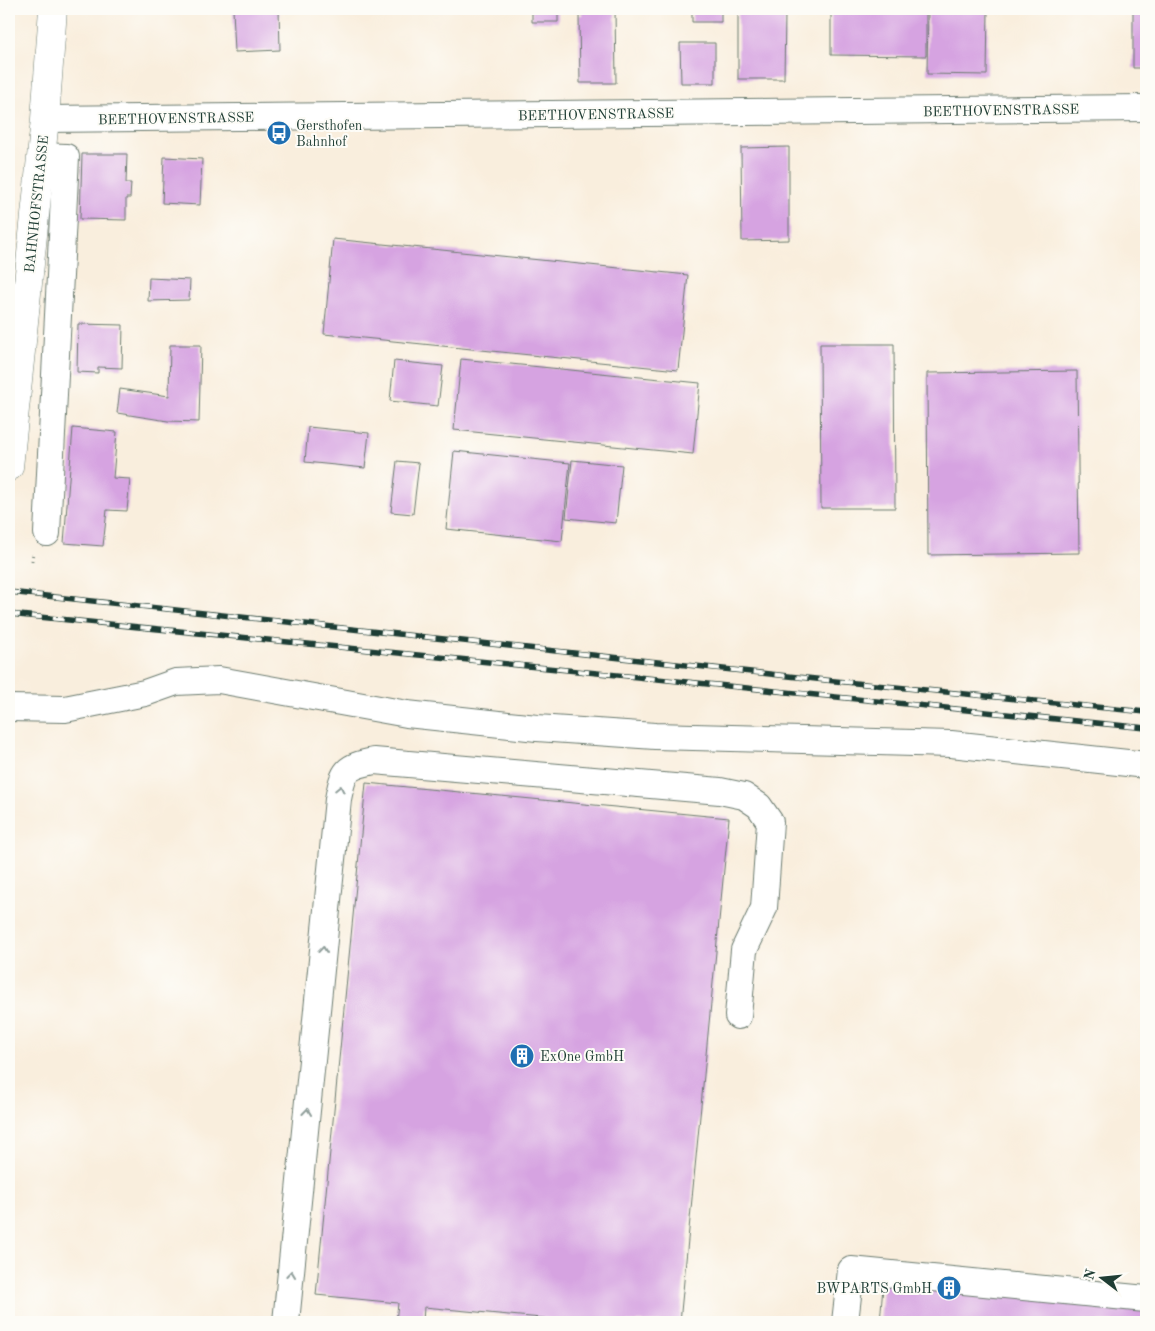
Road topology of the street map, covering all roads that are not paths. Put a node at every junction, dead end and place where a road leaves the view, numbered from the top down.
1 (53, 9) edge
2 (1146, 108) edge
3 (45, 119) junction
4 (41, 156) junction
5 (9, 467) edge
6 (47, 533) dead end
7 (9, 708) edge
8 (1146, 766) edge
9 (738, 1016) dead end
10 (1146, 1299) edge
11 (286, 1322) edge
12 (845, 1322) edge

1 - 3 main road, BAHNHOFSTRASSE
2 - 3 street, BEETHOVENSTRASSE
3 - 4 main road, BAHNHOFSTRASSE
4 - 5 main road, BAHNHOFSTRASSE
4 - 6 street
7 - 8 street
11 -> 9 street
10 - 12 street

